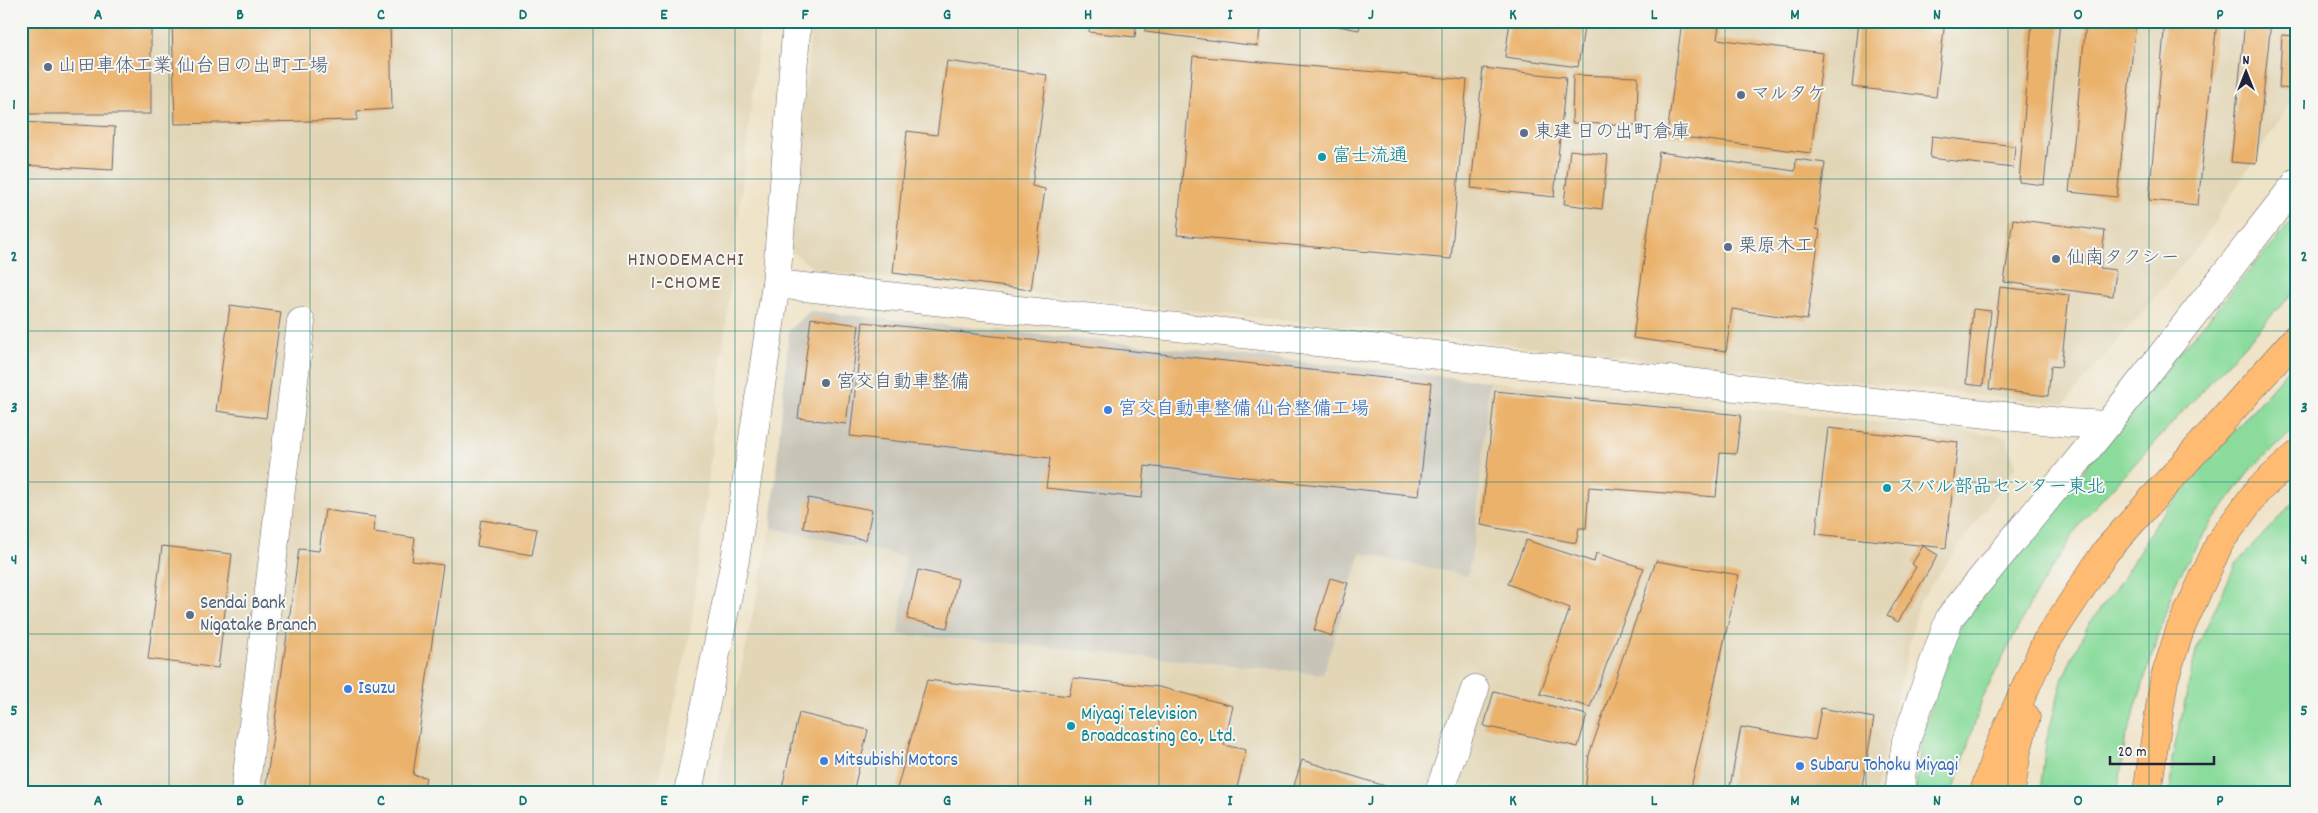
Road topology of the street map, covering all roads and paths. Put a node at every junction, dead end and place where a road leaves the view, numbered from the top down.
1 (797, 21) edge
2 (2297, 182) edge
3 (776, 284) junction
4 (301, 322) dead end
5 (2297, 337) edge
6 (2108, 425) junction
7 (2297, 455) edge
8 (2046, 642) junction
9 (1475, 689) dead end
10 (245, 792) edge
11 (688, 792) edge
12 (1439, 792) edge
13 (1899, 792) edge
14 (1984, 792) edge
15 (2012, 792) edge
16 (2147, 792) edge

1 - 3 street
2 - 6 street
3 - 6 street
3 - 11 street
4 - 10 street
5 - 8 highway
6 - 13 street
7 - 16 highway
8 - 14 highway
8 - 15 highway
9 - 12 street

